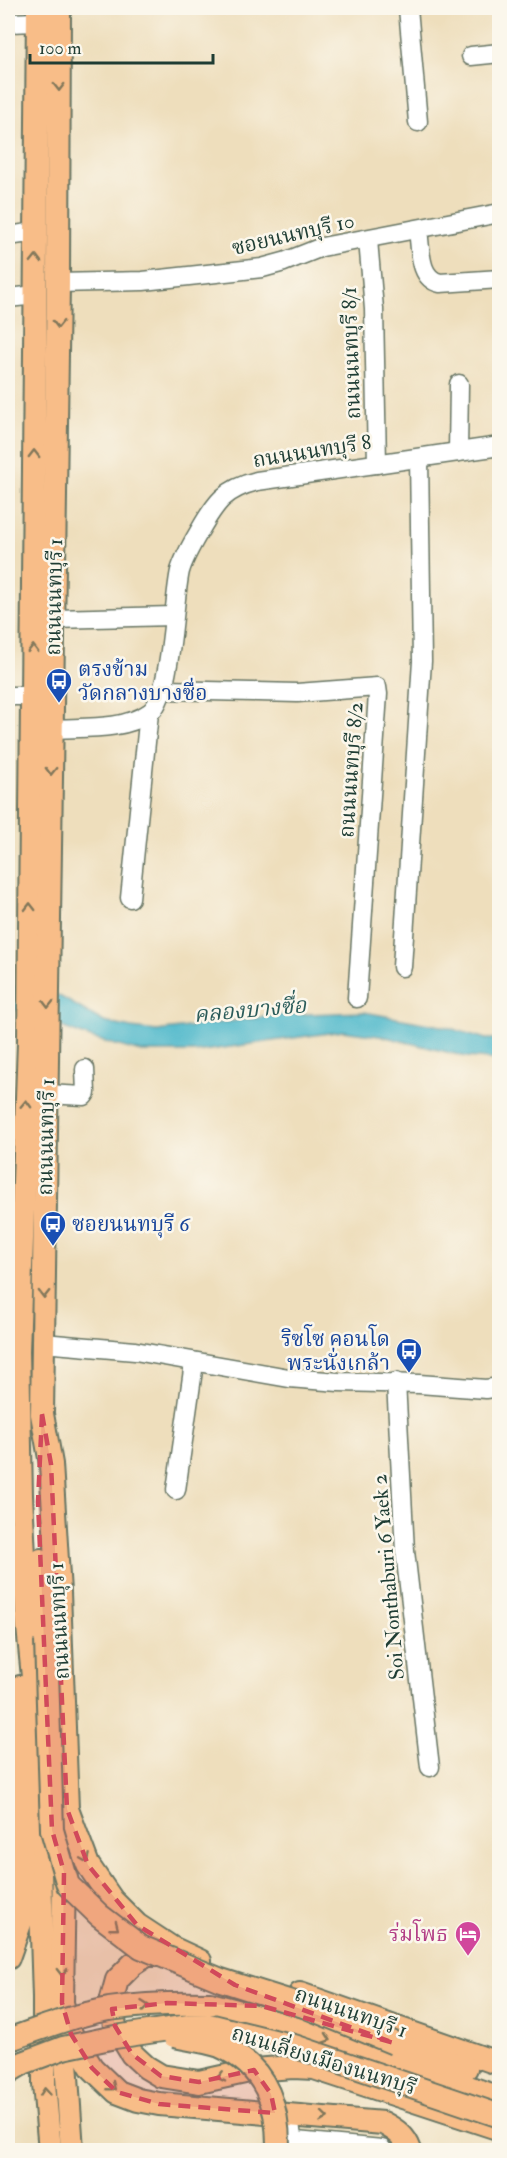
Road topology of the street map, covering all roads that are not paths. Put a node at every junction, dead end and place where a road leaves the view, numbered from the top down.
1 (59, 8) edge
2 (408, 8) edge
3 (38, 15) edge
4 (8, 23) edge
5 (500, 54) edge
6 (471, 56) dead end
7 (418, 123) dead end
8 (500, 213) edge
9 (418, 230) junction
10 (36, 232) junction
11 (8, 236) edge
12 (368, 240) junction
13 (500, 279) edge
14 (58, 283) junction
15 (36, 295) junction
16 (8, 298) edge
17 (459, 384) dead end
18 (500, 446) edge
19 (458, 452) junction
20 (419, 458) junction
21 (377, 464) junction
22 (173, 616) junction
23 (54, 618) junction
24 (164, 690) junction
25 (8, 696) edge
26 (32, 696) junction
27 (149, 713) junction
28 (52, 729) junction
29 (130, 898) dead end
30 (39, 965) junction
31 (402, 967) dead end
32 (357, 998) dead end
33 (38, 1042) junction
34 (85, 1069) dead end
35 (46, 1094) junction
36 (43, 1343) junction
37 (18, 1351) junction
38 (194, 1363) junction
39 (396, 1382) junction
40 (500, 1387) edge
41 (42, 1414) junction
42 (8, 1454) edge
43 (176, 1491) dead end
44 (27, 1617) junction
45 (430, 1767) dead end
46 (67, 1809) junction
47 (8, 1958) edge
48 (193, 1959) junction
49 (62, 2002) junction
50 (210, 2004) junction
51 (146, 2031) junction
52 (8, 2040) edge
53 (394, 2043) junction
54 (500, 2064) edge
55 (8, 2072) edge
56 (500, 2079) edge
57 (500, 2098) edge
58 (289, 2114) junction
59 (500, 2116) edge
60 (500, 2129) edge
61 (382, 2149) edge
62 (50, 2151) edge
63 (72, 2151) edge
64 (278, 2151) edge
65 (410, 2151) edge

1 -> 14 main road, ถนนนนทบุรี 1
2 - 7 street
3 - 4 street
3 - 10 main road, ถนนนนทบุรี 1
5 - 6 street
8 - 9 street, ซอยนนทบุรี 10
9 - 12 street, ซอยนนทบุรี 10
9 - 13 street
10 - 11 street
15 -> 10 main road, ถนนนนทบุรี 1
12 - 14 street, ซอยนนทบุรี 10
12 - 21 street, ถนนนนทบุรี 8/1
14 -> 23 main road, ถนนนนทบุรี 1
15 - 16 street
26 -> 15 main road, ถนนนนทบุรี 1
17 - 19 street
18 - 19 street, ถนนนนทบุรี 8
19 - 20 street, ถนนนนทบุรี 8
20 - 21 street, ถนนนนทบุรี 8
20 - 31 street
21 - 22 street, ถนนนนทบุรี 8
22 - 23 street
22 - 24 street, ถนนนนทบุรี 8
23 - 28 main road, ถนนนนทบุรี 1
24 - 27 street, ถนนนนทบุรี 8
24 - 32 street, ถนนนนทบุรี 8/2
25 - 26 street
30 -> 26 main road, ถนนนนทบุรี 1
27 - 28 street
27 - 29 street, ถนนนนทบุรี 8
28 -> 30 main road, ถนนนนทบุรี 1
30 - 33 main road, ถนนนนทบุรี 1
33 - 35 main road, ถนนนนทบุรี 1
37 -> 33 main road, ถนนนนทบุรี 1
34 - 35 street
35 -> 36 main road, ถนนนนทบุรี 1
36 - 38 street
36 - 41 main road, ถนนนนทบุรี 1
37 - 42 main road
37 - 44 main road, ถนนนนทบุรี 1
38 - 39 street
38 - 43 street
39 - 40 street
39 - 45 street, Soi Nonthaburi 6 Yaek 2
41 - 46 main road, ถนนนนทบุรี 1
41 -> 53 main road, bridge
44 - 47 main road
62 -> 44 main road, ถนนนนทบุรี 1
46 -> 48 main road, ถนนนนทบุรี 1
46 -> 49 main road
48 - 54 main road, ถนนนนทบุรี 1
60 -> 48 main road
49 -> 58 main road
49 - 63 main road
52 -> 50 main road, bridge
50 - 53 main road, bridge
50 -> 57 main road, ถนนเลี่ยงเมืองนนทบุรี
51 - 55 main road, ถนนเลี่ยงเมืองนนทบุรี, bridge
51 - 59 main road, ถนนเลี่ยงเมืองนนทบุรี, bridge
51 - 64 main road, bridge
53 - 56 main road
58 - 61 street
58 -> 65 main road

